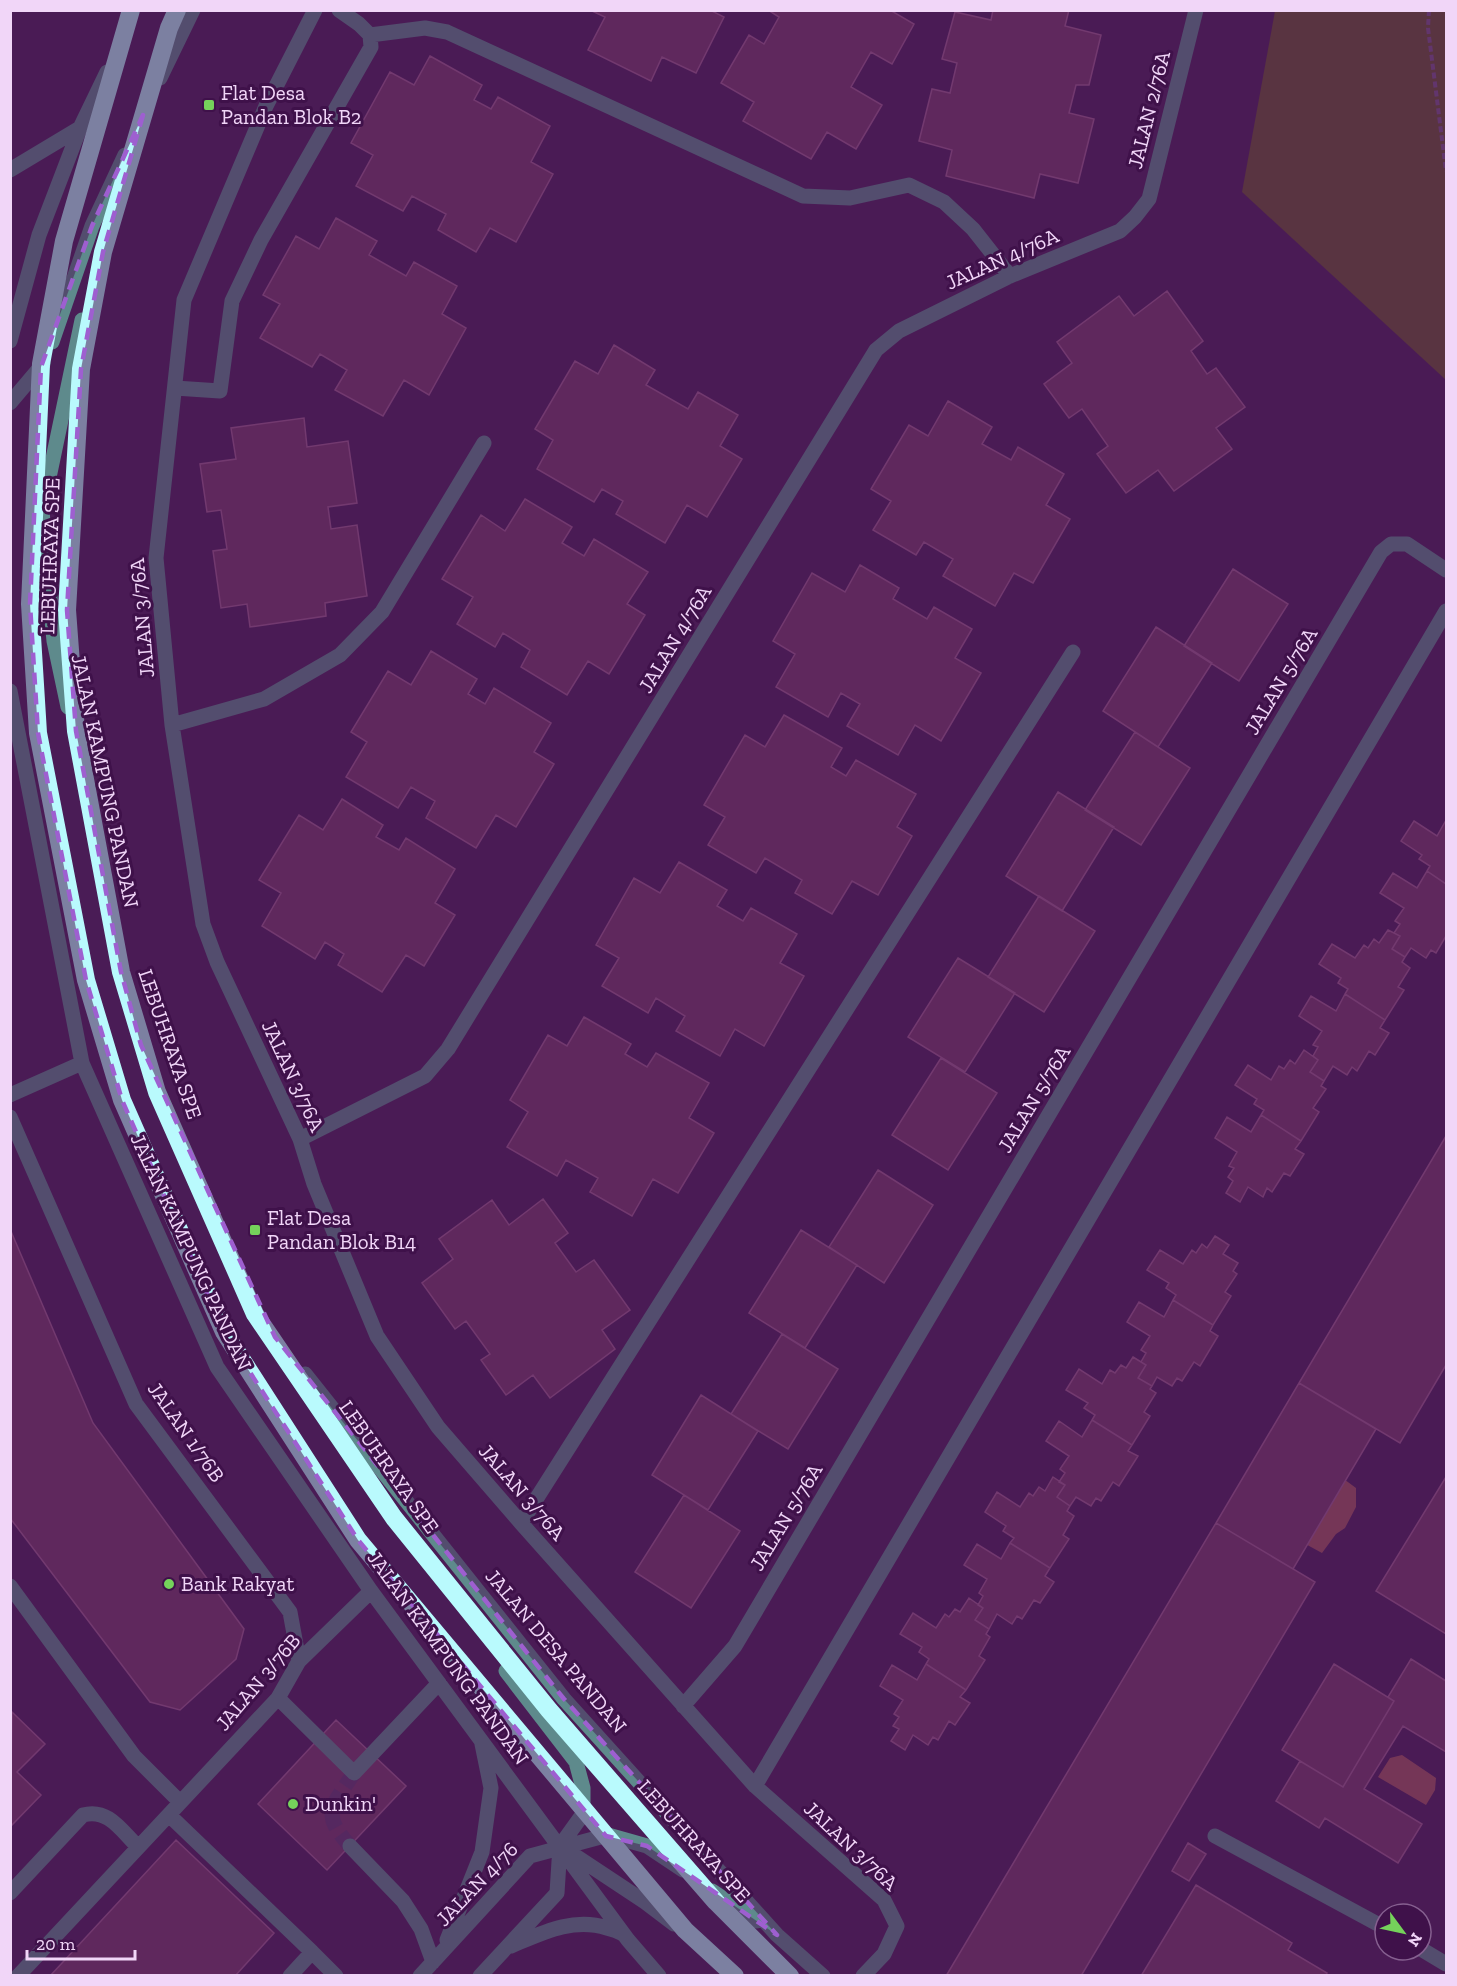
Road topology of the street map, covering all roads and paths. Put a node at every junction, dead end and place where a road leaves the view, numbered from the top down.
1 (131, 10) edge
2 (138, 10) edge
3 (177, 10) edge
4 (193, 10) edge
5 (315, 10) edge
6 (339, 10) edge
7 (1196, 10) edge
8 (1429, 10) edge
9 (370, 35) junction
10 (160, 79) junction
11 (80, 128) junction
12 (1446, 171) edge
13 (11, 172) edge
14 (1135, 217) joint
15 (1010, 276) junction
16 (10, 341) edge
17 (175, 388) junction
18 (10, 403) edge
19 (484, 443) dead end
20 (1446, 570) edge
21 (1446, 611) edge
22 (1073, 652) dead end
23 (10, 691) edge
24 (172, 725) junction
25 (82, 1063) junction
26 (10, 1095) edge
27 (10, 1116) edge
28 (300, 1139) junction
29 (275, 1337) junction
30 (521, 1523) junction
31 (10, 1586) edge
32 (371, 1591) junction
33 (299, 1661) junction
34 (439, 1683) junction
35 (278, 1698) junction
36 (683, 1706) junction
37 (482, 1740) junction
38 (755, 1786) junction
39 (180, 1802) junction
40 (169, 1815) junction
41 (1215, 1836) dead end
42 (350, 1846) tunnel mouth
43 (560, 1846) junction
44 (138, 1847) junction
45 (10, 1893) edge
46 (1373, 1922) edge
47 (777, 1935) junction
48 (628, 1940) junction
49 (444, 1948) junction
50 (506, 1948) junction
51 (312, 1952) junction
52 (1433, 1956) edge
53 (433, 1962) junction
54 (1446, 1964) edge
55 (18, 1976) edge
56 (290, 1976) edge
57 (336, 1976) edge
58 (420, 1976) edge
59 (480, 1976) edge
60 (659, 1976) edge
61 (735, 1976) edge
62 (741, 1976) edge
63 (790, 1976) edge
64 (823, 1976) edge
65 (863, 1976) edge

1 - 61 highway, LEBUHRAYA SPE
2 - 11 street
3 - 63 highway, LEBUHRAYA SPE
4 - 10 street, JALAN KAMPUNG PANDAN
5 - 17 street, JALAN 3/76A
6 - 9 street
7 - 14 street, JALAN 2/76A
8 - 12 path
9 - 15 street
9 - 17 street
10 - 18 street
10 - 29 street, JALAN KAMPUNG PANDAN
11 - 13 street
11 - 16 street
14 - 15 street, JALAN 4/76A
15 - 28 street, JALAN 4/76A
17 - 24 street, JALAN 3/76A
19 - 24 street
20 - 36 street, JALAN 5/76A
21 - 38 street
22 - 30 street
23 - 25 street, JALAN KAMPUNG PANDAN
24 - 28 street, JALAN 3/76A
25 - 26 street
25 - 32 street, JALAN KAMPUNG PANDAN
27 - 33 street, JALAN 1/76B
28 - 30 street, JALAN 3/76A
29 - 43 street
29 - 47 street, JALAN DESA PANDAN
30 - 36 street, JALAN 3/76A
31 - 39 street
32 - 33 street, JALAN 3/76B
32 - 34 street, JALAN KAMPUNG PANDAN
33 - 35 street, JALAN 3/76B
34 - 35 street
34 - 37 street, JALAN KAMPUNG PANDAN
35 - 39 street, JALAN 3/76B
36 - 38 street, JALAN 3/76A
37 - 43 street, JALAN KAMPUNG PANDAN
37 - 49 street
38 - 65 street, JALAN 3/76A
39 - 40 street, JALAN 3/76B
40 - 44 street, JALAN 3/76B
40 - 51 street
41 - 46 street
42 - 53 street
43 - 47 street, JALAN 4/76
43 - 48 street
43 - 49 street, JALAN 4/76
43 - 50 street
43 - 62 street
44 - 45 street
44 - 55 street, JALAN 3/76B
47 - 64 street, JALAN DESA PANDAN
48 - 50 street
48 - 60 street
49 - 53 street, JALAN 4/76
50 - 59 street
51 - 56 street
51 - 57 street
52 - 54 street
53 - 58 street, JALAN 4/76

